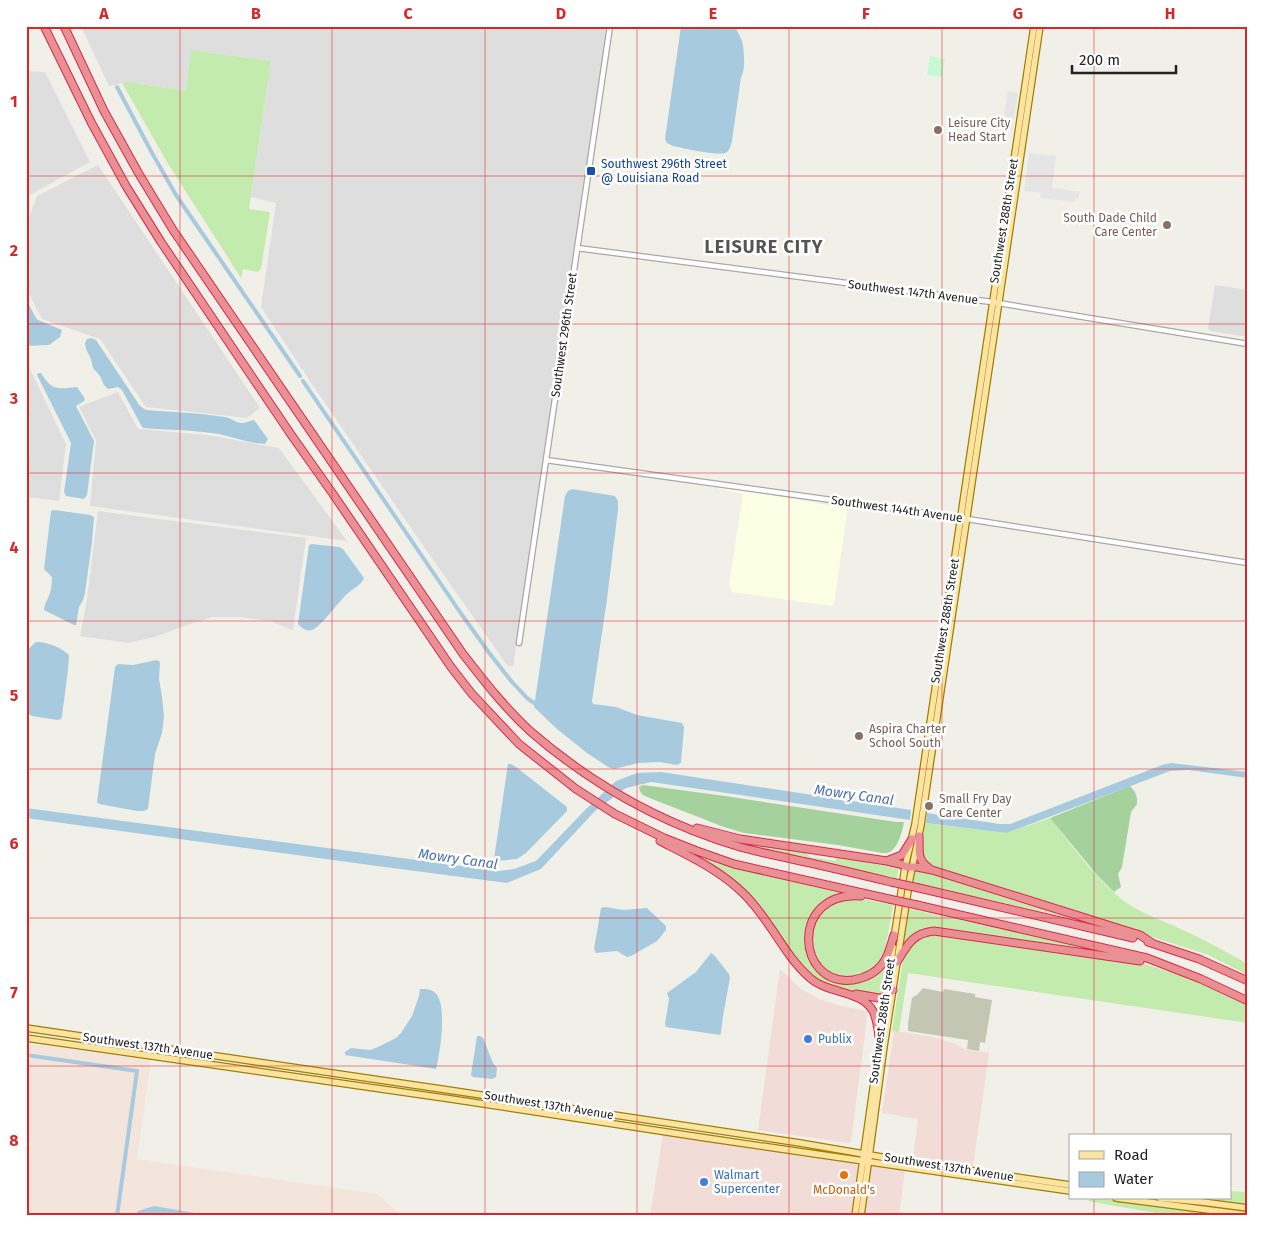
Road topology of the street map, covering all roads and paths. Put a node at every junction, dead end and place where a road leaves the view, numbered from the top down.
1 (44, 26) edge
2 (64, 26) edge
3 (610, 26) edge
4 (1034, 26) edge
5 (1040, 26) edge
6 (577, 248) junction
7 (996, 302) junction
8 (1248, 344) edge
9 (546, 460) junction
10 (964, 518) junction
11 (1248, 563) edge
12 (519, 643) dead end
13 (652, 812) junction
14 (615, 814) junction
15 (915, 838) junction
16 (887, 861) junction
17 (908, 867) junction
18 (932, 870) junction
19 (878, 896) junction
20 (894, 935) junction
21 (1152, 943) junction
22 (897, 962) junction
23 (1189, 974) junction
24 (1248, 981) edge
25 (893, 990) junction
26 (848, 994) junction
27 (885, 997) junction
28 (1248, 1001) edge
29 (26, 1028) edge
30 (40, 1030) junction
31 (879, 1037) junction
32 (26, 1038) edge
33 (38, 1039) junction
34 (135, 1044) junction
35 (134, 1053) junction
36 (560, 1107) junction
37 (559, 1116) junction
38 (720, 1131) junction
39 (668, 1132) junction
40 (867, 1155) junction
41 (866, 1162) junction
42 (924, 1167) junction
43 (1069, 1185) edge
44 (1069, 1191) edge
45 (1132, 1200) edge
46 (1181, 1200) edge
47 (1248, 1208) edge
48 (1248, 1215) edge
49 (855, 1216) edge
50 (861, 1216) edge

1 - 14 highway
2 - 13 highway
3 - 6 street, Southwest 296th Street
4 - 7 main road, Southwest 288th Street
5 - 7 main road, Southwest 288th Street
6 - 7 street, Southwest 147th Avenue
6 - 9 street, Southwest 296th Street
7 - 8 street, Southwest 147th Avenue
7 - 10 main road, Southwest 288th Street
9 - 10 street, Southwest 144th Avenue
9 - 12 street, Southwest 296th Street
10 - 11 street, Southwest 144th Avenue
10 - 15 main road, Southwest 288th Street
13 - 16 highway
13 - 21 highway, bridge
14 - 19 highway
14 - 26 highway
15 - 16 highway
15 - 17 main road, Southwest 288th Street
15 - 18 highway
16 - 17 highway
17 - 18 highway
17 - 20 main road, Southwest 288th Street
17 - 22 main road, Southwest 288th Street
18 - 21 highway
19 - 20 highway
19 - 23 highway, bridge
20 - 27 main road, Southwest 288th Street
21 - 24 highway
22 - 23 highway
22 - 25 main road, Southwest 288th Street
23 - 28 highway
25 - 27 highway
25 - 40 main road, Southwest 288th Street
26 - 27 highway
26 - 31 highway
27 - 31 main road, Southwest 288th Street
29 - 30 main road, Southwest 137th Avenue
30 - 33 main road
30 - 34 main road, Southwest 137th Avenue
31 - 40 main road, Southwest 288th Street
32 - 33 main road, Southwest 137th Avenue
33 - 35 main road, Southwest 137th Avenue
34 - 35 main road
34 - 36 main road, Southwest 137th Avenue
35 - 37 main road, Southwest 137th Avenue
36 - 37 main road
36 - 38 main road, Southwest 137th Avenue
37 - 39 main road, Southwest 137th Avenue
38 - 39 main road
38 - 40 main road, Southwest 137th Avenue
39 - 41 main road, Southwest 137th Avenue
40 - 41 main road, Southwest 288th Street
40 - 42 main road, Southwest 137th Avenue
41 - 42 main road, Southwest 137th Avenue
41 - 49 main road, Southwest 288th Street
41 - 50 main road, Southwest 288th Street
42 - 43 main road, Southwest 137th Avenue
42 - 44 main road, Southwest 137th Avenue
45 - 48 main road
46 - 47 main road

